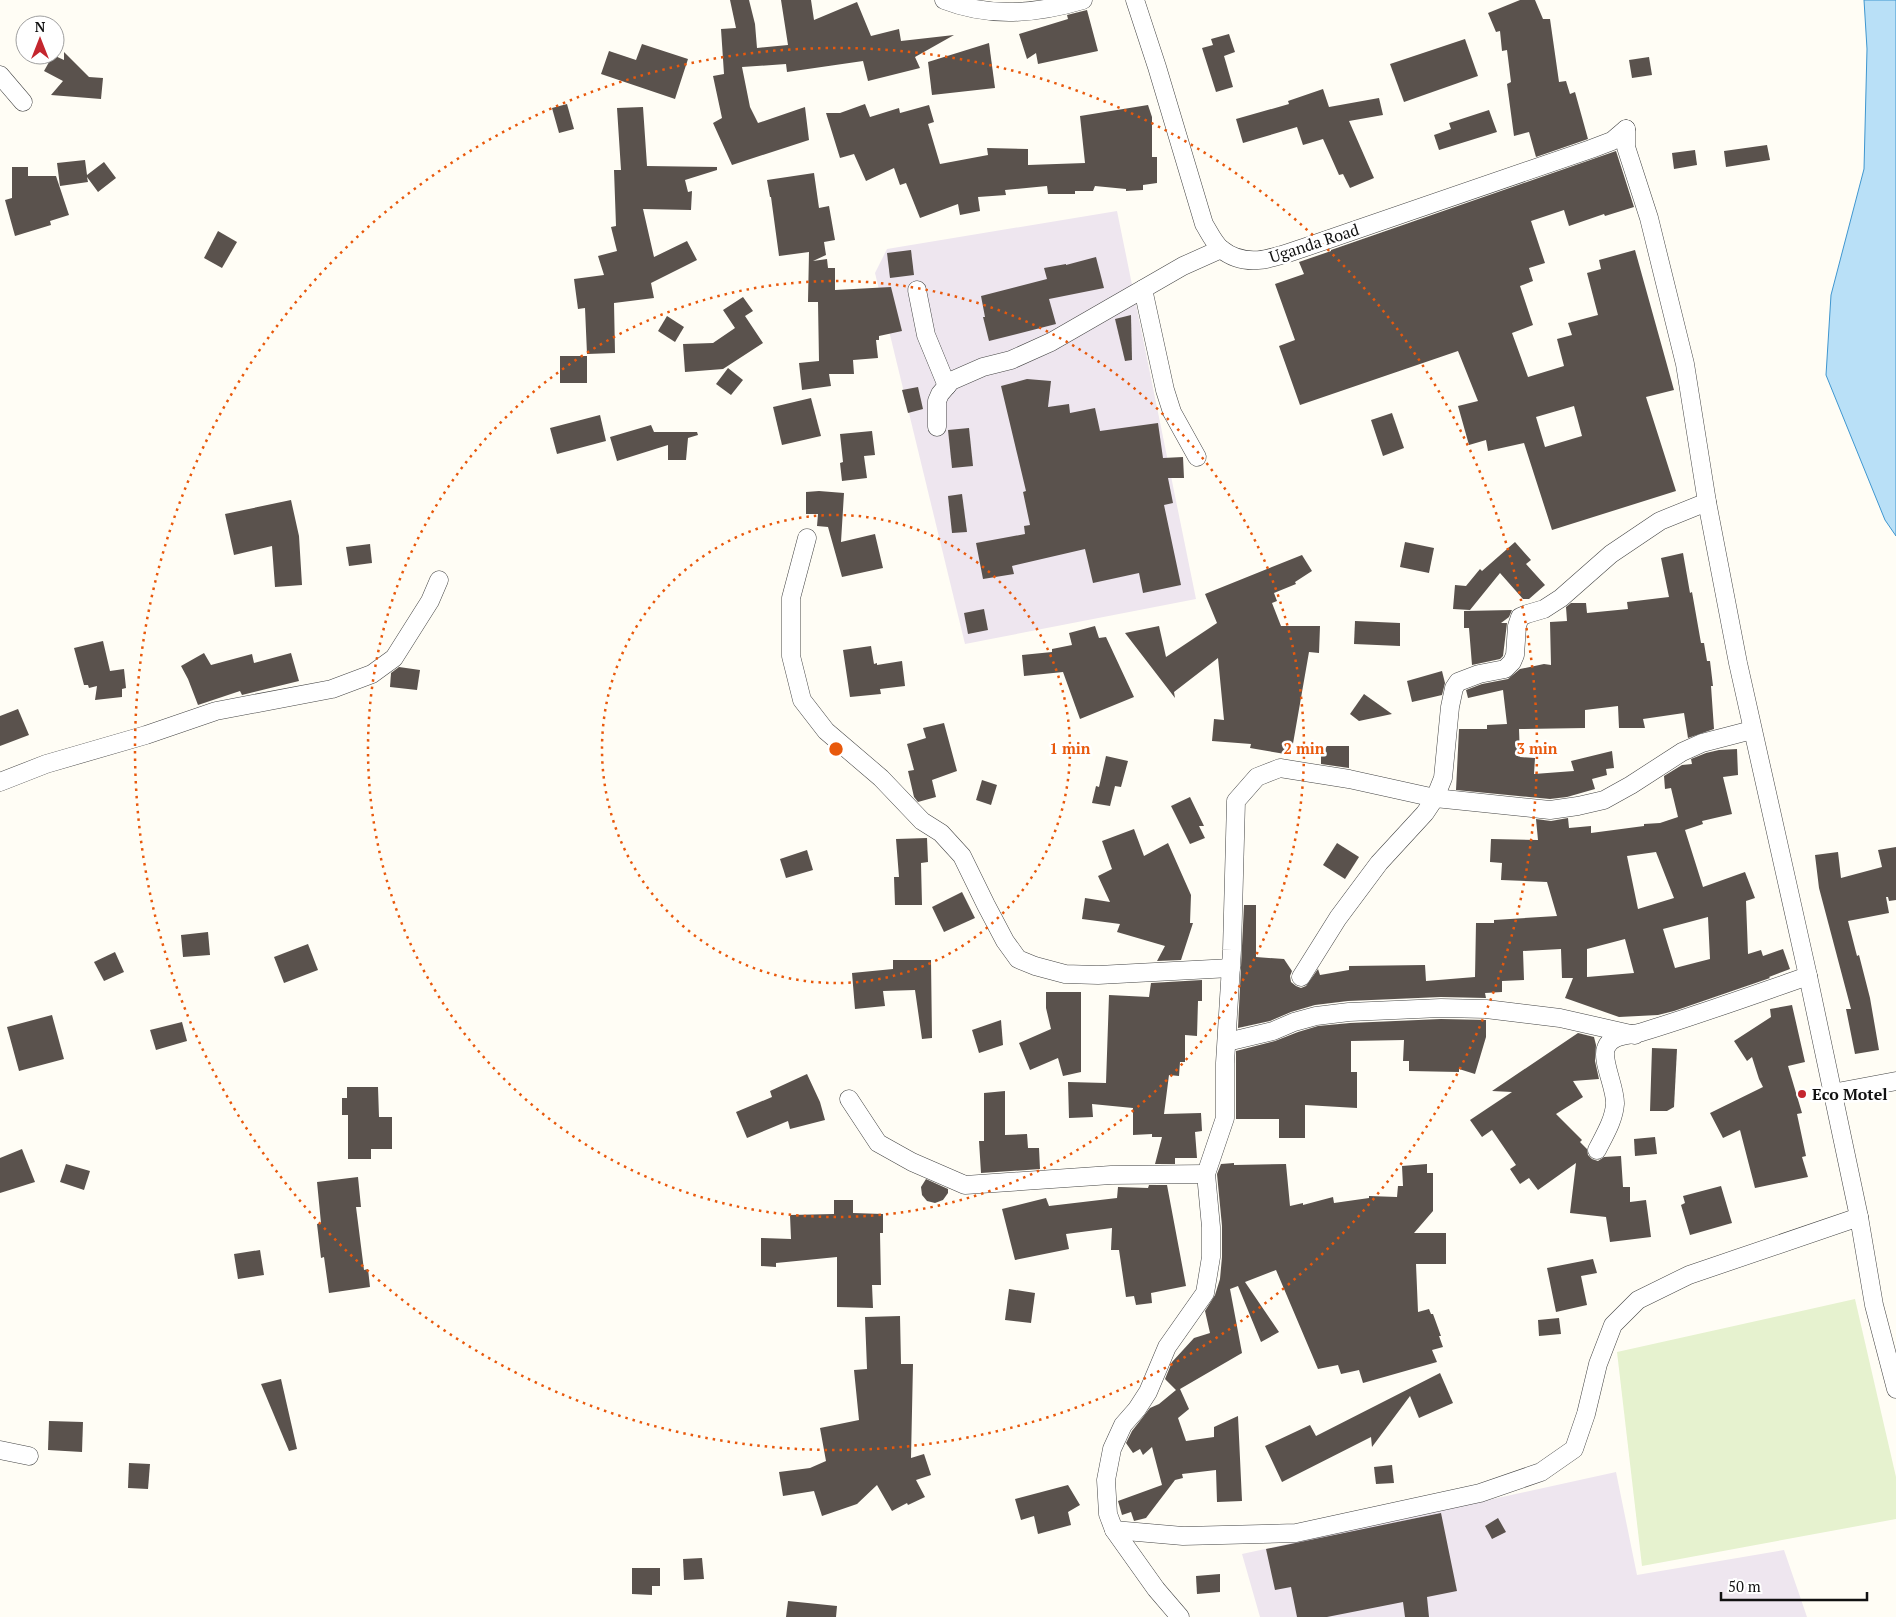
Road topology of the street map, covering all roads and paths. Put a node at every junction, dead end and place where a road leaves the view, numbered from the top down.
1 (944, 0) edge
2 (1083, 0) edge
3 (1134, 0) edge
4 (0, 75) edge
5 (23, 102) dead end
6 (1221, 249) junction
7 (917, 290) dead end
8 (1143, 290) junction
9 (947, 386) junction
10 (937, 427) dead end
11 (1197, 457) dead end
12 (1707, 502) junction
13 (807, 538) dead end
14 (439, 580) dead end
15 (1752, 730) junction
16 (0, 782) edge
17 (1435, 798) junction
18 (1231, 968) junction
19 (1808, 976) junction
20 (1301, 977) dead end
21 (1635, 1035) junction
22 (1227, 1042) junction
23 (1896, 1081) edge
24 (1832, 1093) junction
25 (849, 1099) dead end
26 (1597, 1150) dead end
27 (1206, 1174) junction
28 (1859, 1217) junction
29 (1896, 1390) edge
30 (0, 1450) edge
31 (29, 1456) dead end
32 (1114, 1530) junction
33 (1180, 1617) edge

1 - 2 street
3 - 6 street, Uganda Road
4 - 5 street
6 - 8 street
6 - 12 street, Uganda Road
7 - 9 street
8 - 9 street
8 - 11 street
9 - 10 street
12 - 15 street
12 - 17 street
13 - 18 street
14 - 16 street
15 - 17 street
15 - 19 street
17 - 18 street
17 - 20 street
18 - 22 street
19 - 21 street
19 - 24 street
21 - 22 street
21 - 26 street
22 - 27 street
23 - 24 street
24 - 28 street
25 - 27 street
27 - 32 street
28 - 29 street
28 - 32 street
30 - 31 street
32 - 33 street

